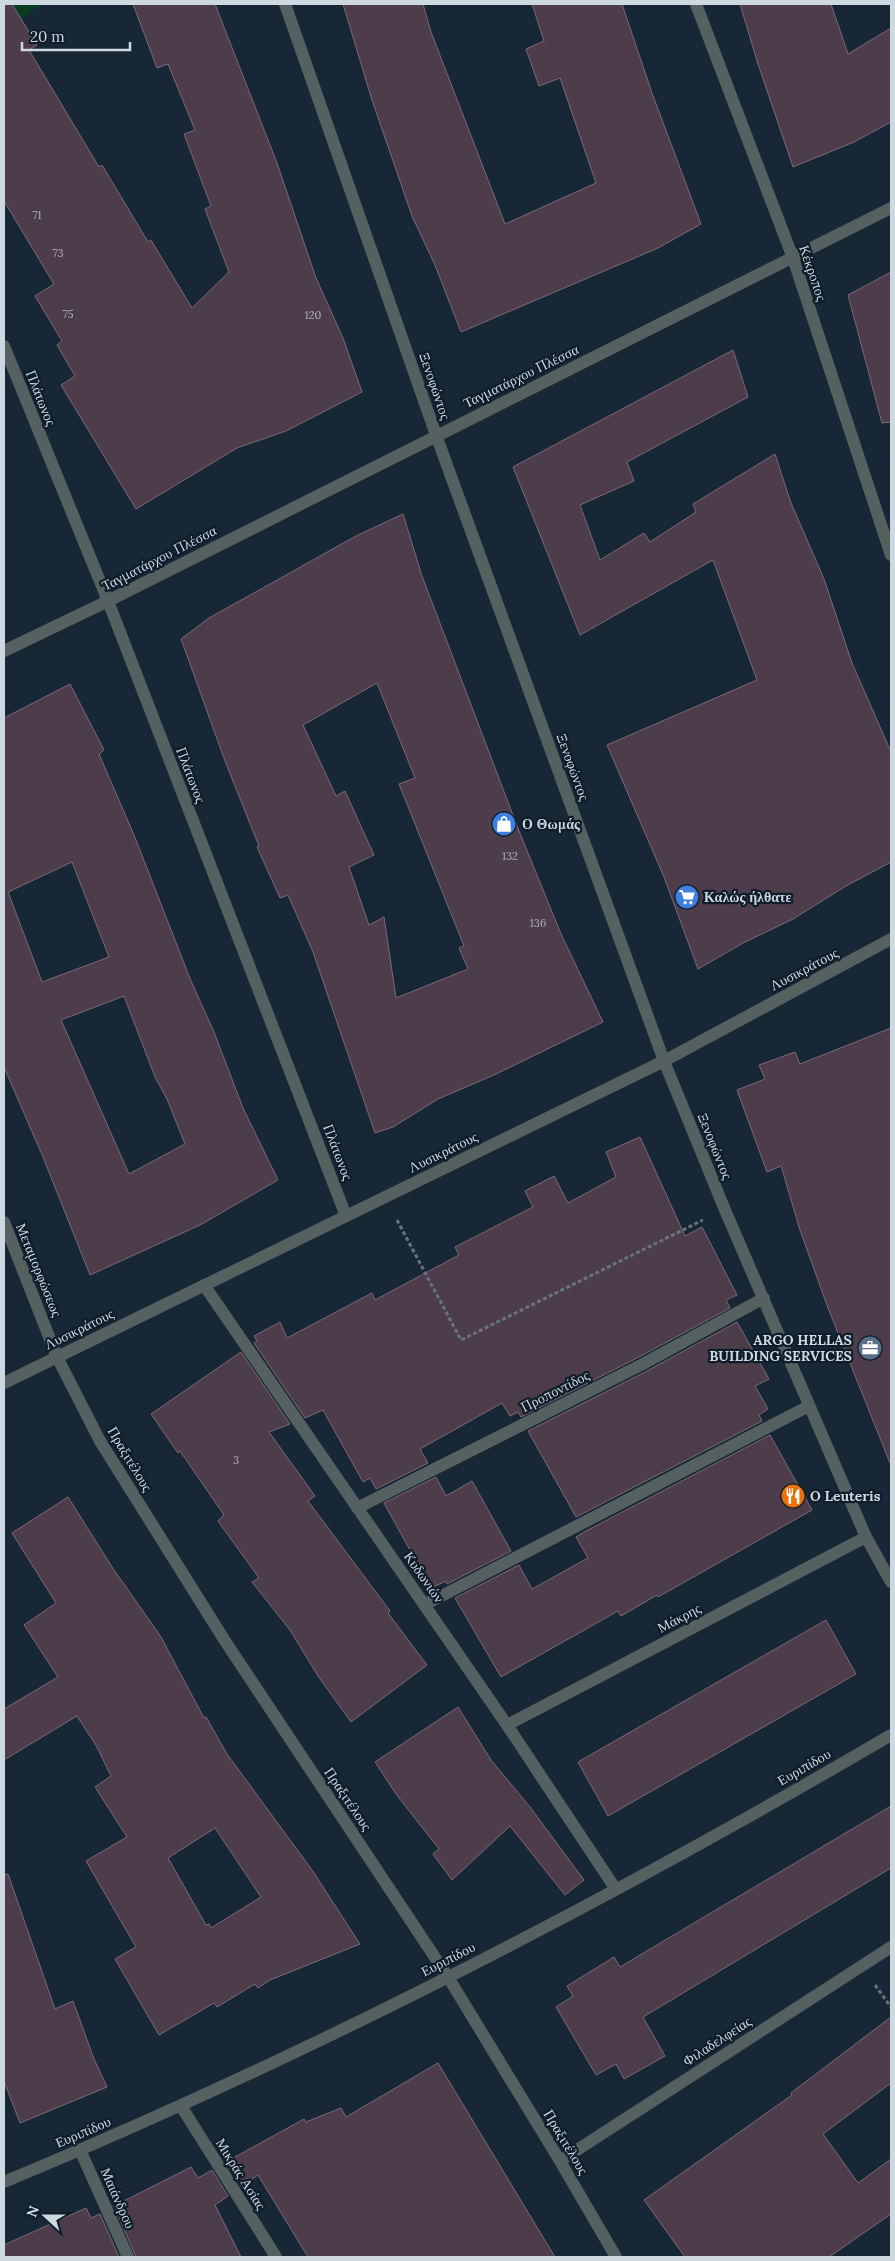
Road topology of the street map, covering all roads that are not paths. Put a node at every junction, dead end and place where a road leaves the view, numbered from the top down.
1 (286, 4) edge
2 (696, 4) edge
3 (891, 208) edge
4 (793, 258) junction
5 (4, 346) edge
6 (436, 435) junction
7 (891, 555) edge
8 (108, 601) junction
9 (4, 651) edge
10 (891, 939) edge
11 (664, 1061) junction
12 (346, 1216) junction
13 (4, 1222) edge
14 (204, 1285) junction
15 (764, 1298) junction
16 (57, 1357) junction
17 (4, 1383) edge
18 (809, 1406) junction
19 (358, 1508) junction
20 (866, 1537) junction
21 (891, 1582) edge
22 (424, 1605) junction
23 (507, 1724) junction
24 (891, 1735) edge
25 (615, 1888) junction
26 (891, 1947) edge
27 (448, 1977) junction
28 (181, 2106) junction
29 (80, 2150) junction
30 (560, 2160) junction
31 (4, 2182) edge
32 (128, 2257) edge
33 (276, 2257) edge
34 (616, 2257) edge

1 - 6 street, Ξενοφώντος
2 - 4 street, Κέκροπος
3 - 4 street, Ταγματάρχου Πλέσσα
4 - 6 street, Ταγματάρχου Πλέσσα
4 - 7 street, Κέκροπος
5 - 8 street, Πλάτωνος
6 - 8 street, Ταγματάρχου Πλέσσα
6 - 11 street, Ξενοφώντος
8 - 9 street, Ταγματάρχου Πλέσσα
8 - 12 street, Πλάτωνος
10 - 11 street, Λυσικράτους
11 - 12 street, Λυσικράτους
11 - 15 street, Ξενοφώντος
12 - 14 street, Λυσικράτους
13 - 16 street, Μεταμορφώσεως
14 - 16 street, Λυσικράτους
14 - 19 street, Κυδωνιών
15 - 18 street, Ξενοφώντος
15 - 19 street, Προποντίδος
16 - 17 street, Λυσικράτους
16 - 27 street, Πραξιτέλους
18 - 20 street, Ξενοφώντος
18 - 22 street
19 - 22 street, Κυδωνιών
20 - 21 street, Ξενοφώντος
20 - 23 street, Μάκρης
22 - 23 street, Κυδωνιών
23 - 25 street, Κυδωνιών
24 - 25 street, Ευριπίδου
25 - 27 street, Ευριπίδου
26 - 30 street, Φιλαδελφείας
27 - 28 street, Ευριπίδου
27 - 30 street, Πραξιτέλους
28 - 29 street, Ευριπίδου
28 - 33 street, Μικράς Ασίας
29 - 31 street, Ευριπίδου
29 - 32 street, Μαιάνδρου
30 - 34 street, Πραξιτέλους

